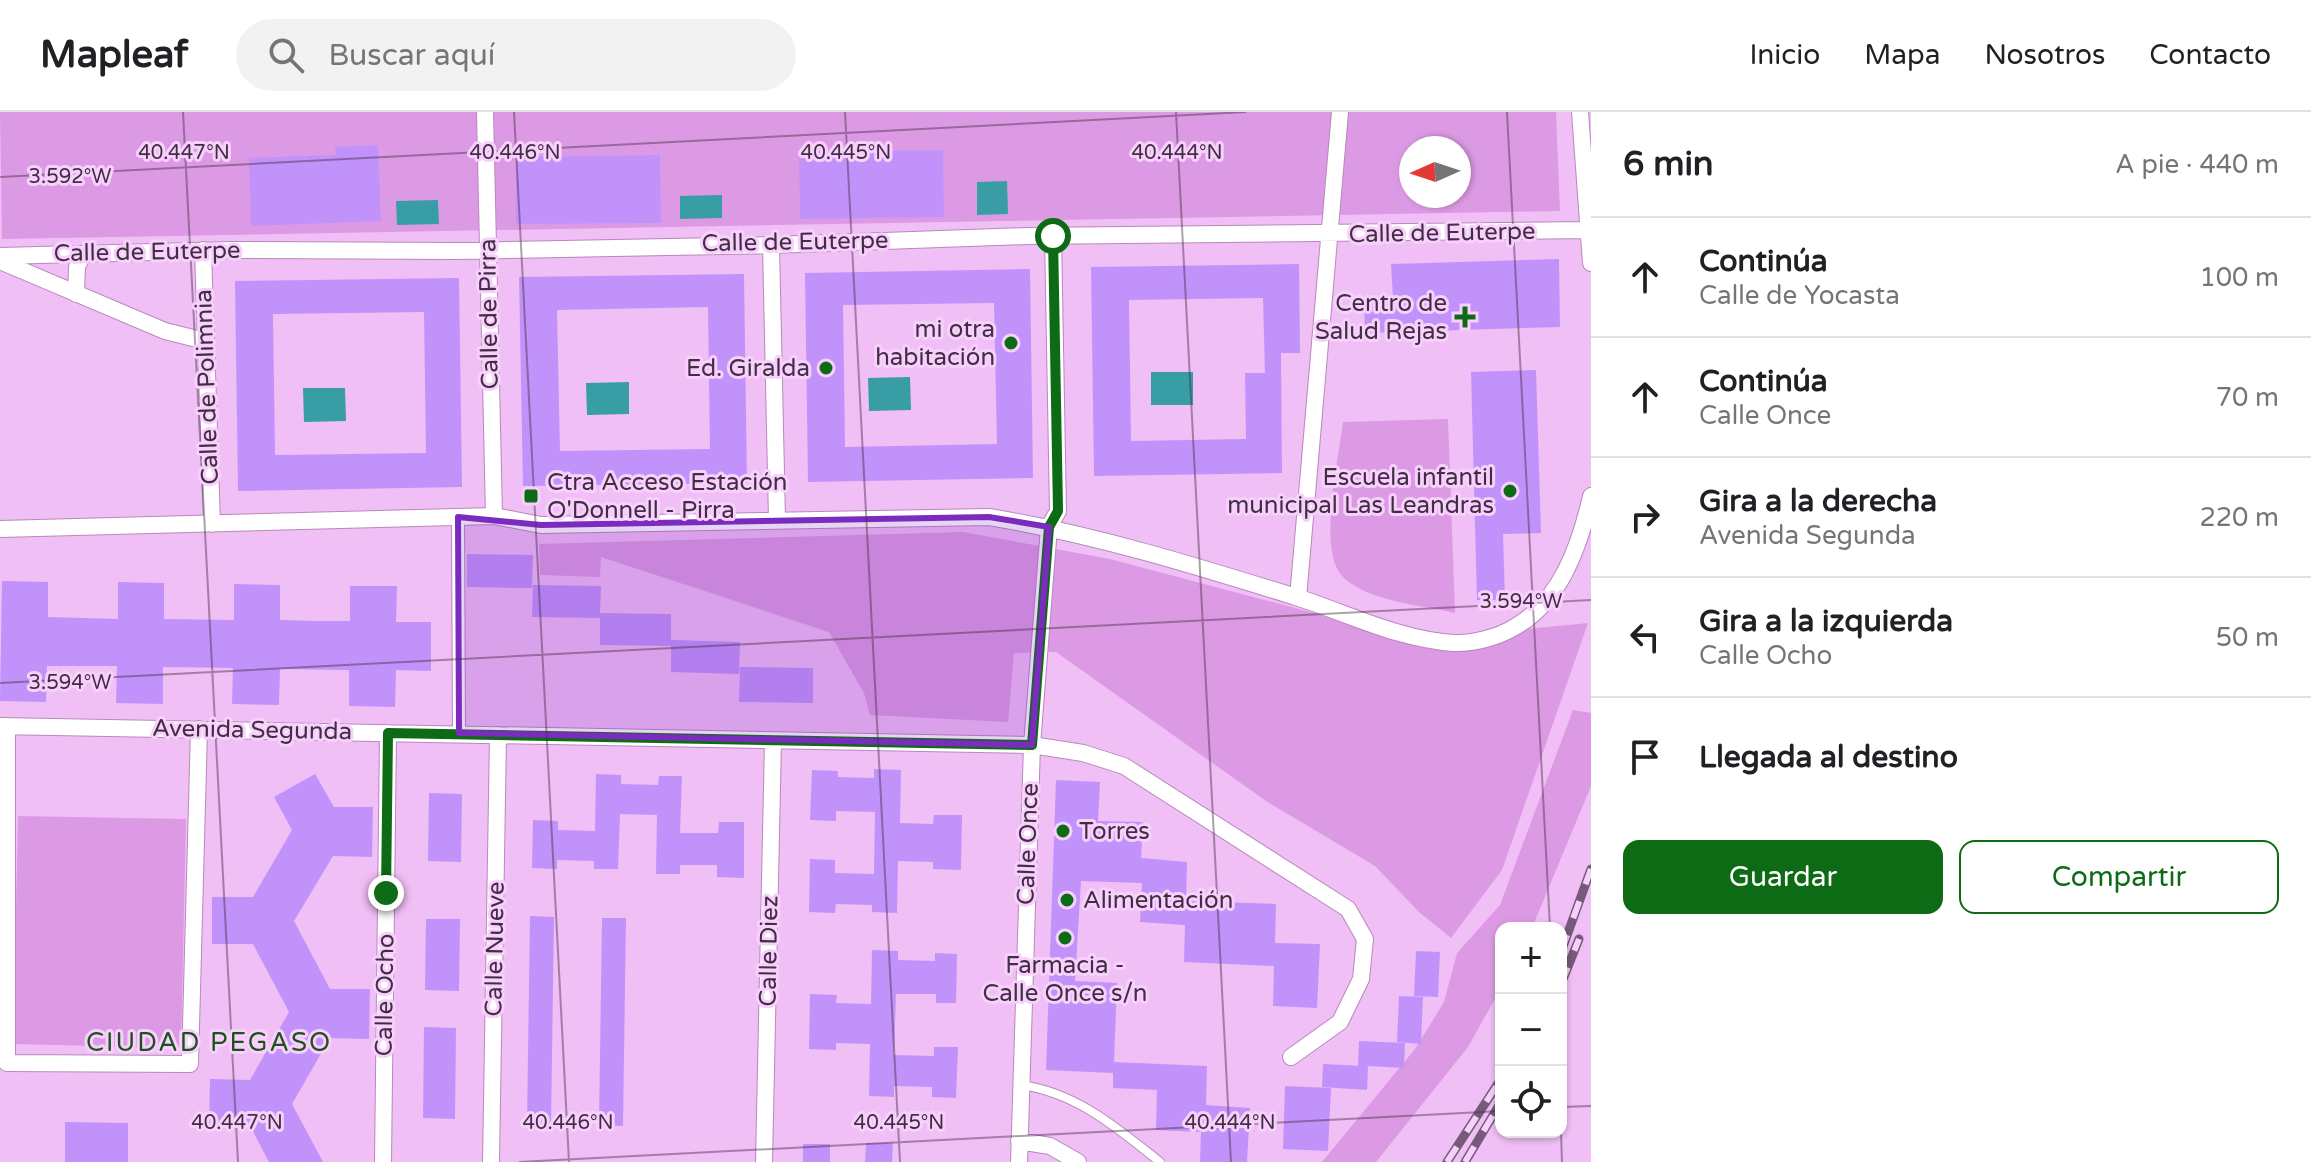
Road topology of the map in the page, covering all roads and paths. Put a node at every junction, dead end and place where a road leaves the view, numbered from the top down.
1 (485, 112) edge
2 (1340, 112) edge
3 (1580, 112) edge
4 (1589, 230) junction
5 (1330, 235) junction
6 (1053, 236) junction
7 (771, 245) junction
8 (486, 249) junction
9 (203, 250) junction
10 (83, 254) junction
11 (0, 258) edge
12 (1591, 263) edge
13 (76, 294) junction
14 (205, 341) junction
15 (1591, 496) edge
16 (494, 516) junction
17 (458, 517) junction
18 (777, 520) junction
19 (212, 524) junction
20 (1049, 527) junction
21 (0, 529) edge
22 (1298, 598) junction
23 (4, 726) edge
24 (199, 729) junction
25 (388, 733) junction
26 (459, 733) junction
27 (498, 735) junction
28 (773, 740) junction
29 (1032, 745) junction
30 (1291, 1057) dead end
31 (1020, 1085) junction
32 (1019, 1141) junction
33 (383, 1162) edge
34 (491, 1162) edge
35 (764, 1162) edge
36 (1019, 1162) edge
37 (1078, 1162) edge
38 (1160, 1162) edge

1 - 8 street, Calle de Pirra
2 - 5 street
3 - 4 street
4 - 5 street, Calle de Euterpe
4 - 12 street
5 - 6 street, Calle de Euterpe
5 - 22 street
6 - 7 street, Calle de Euterpe
6 - 20 street, Calle Once
7 - 8 street, Calle de Euterpe
7 - 18 street
8 - 9 street, Calle de Euterpe
8 - 16 street, Calle de Pirra
9 - 10 street, Calle de Euterpe
9 - 14 street, Calle de Polimnia
10 - 11 street, Calle de Euterpe
10 - 13 street
11 - 13 street, Calle de Euterpe
13 - 14 street, Calle de Euterpe
14 - 19 street, Calle de Polimnia
15 - 22 street
16 - 17 street
16 - 18 street
17 - 19 street
17 - 26 street
18 - 20 street
19 - 21 street
20 - 22 street
20 - 29 street, Calle Once
23 - 24 street, Avenida Segunda
23 - 24 street
24 - 25 street, Avenida Segunda
25 - 26 street, Avenida Segunda
25 - 33 street, Calle Ocho
26 - 27 street, Avenida Segunda
27 - 28 street, Avenida Segunda
27 - 34 street, Calle Nueve
28 - 29 street, Avenida Segunda
28 - 35 street, Calle Diez
29 - 30 street, Avenida Segunda
29 - 31 street, Calle Once
31 - 32 street, Calle Once
31 - 38 lane
32 - 36 street, Calle Once
32 - 37 street

